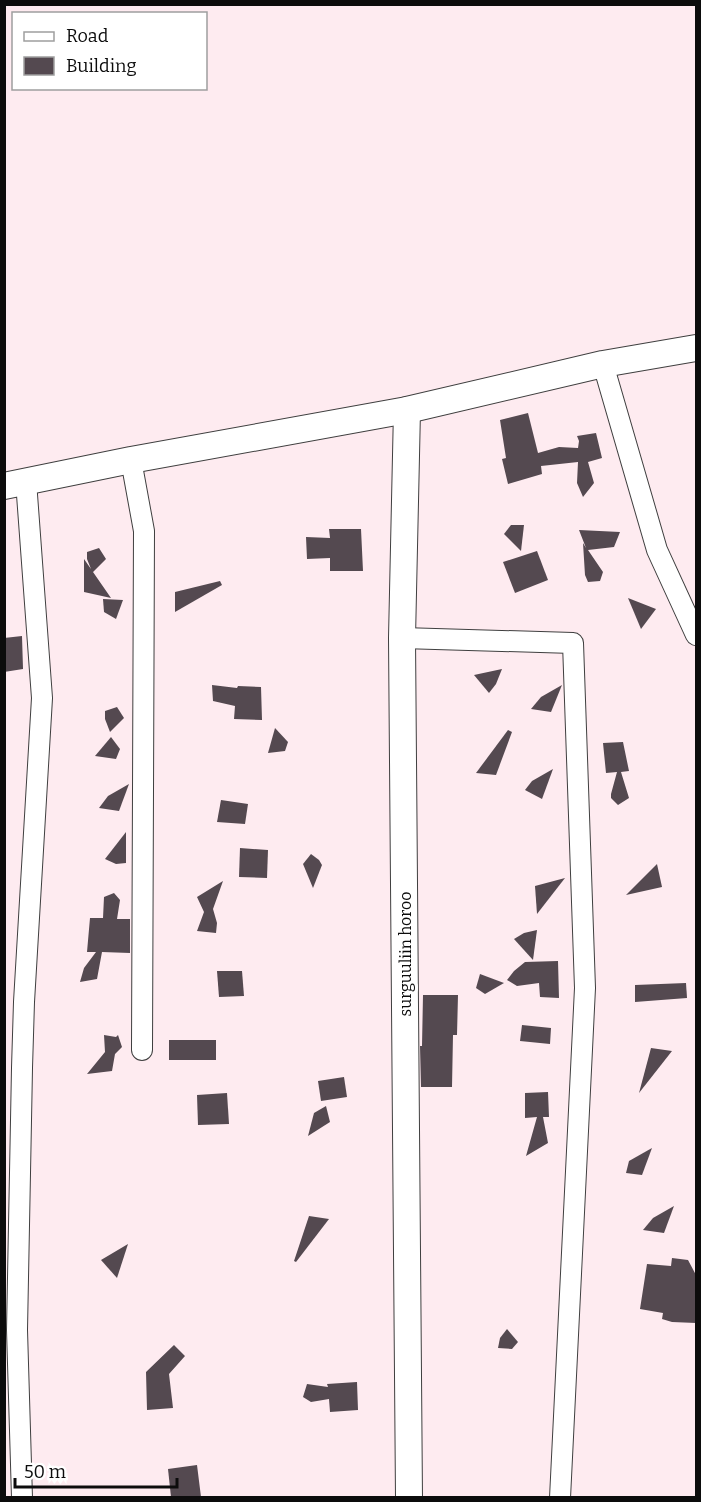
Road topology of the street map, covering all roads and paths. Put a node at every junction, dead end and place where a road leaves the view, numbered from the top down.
1 (696, 348) edge
2 (603, 364) junction
3 (406, 410) junction
4 (130, 460) junction
5 (15, 484) edge
6 (696, 635) edge
7 (402, 638) junction
8 (142, 1050) dead end
9 (22, 1497) edge
10 (409, 1497) edge
11 (560, 1497) edge

1 - 2 street
2 - 3 street
2 - 6 street
3 - 4 street
3 - 7 street, surguuliin horoo
4 - 5 street
4 - 8 street
5 - 9 street
7 - 10 street, surguuliin horoo
7 - 11 street

